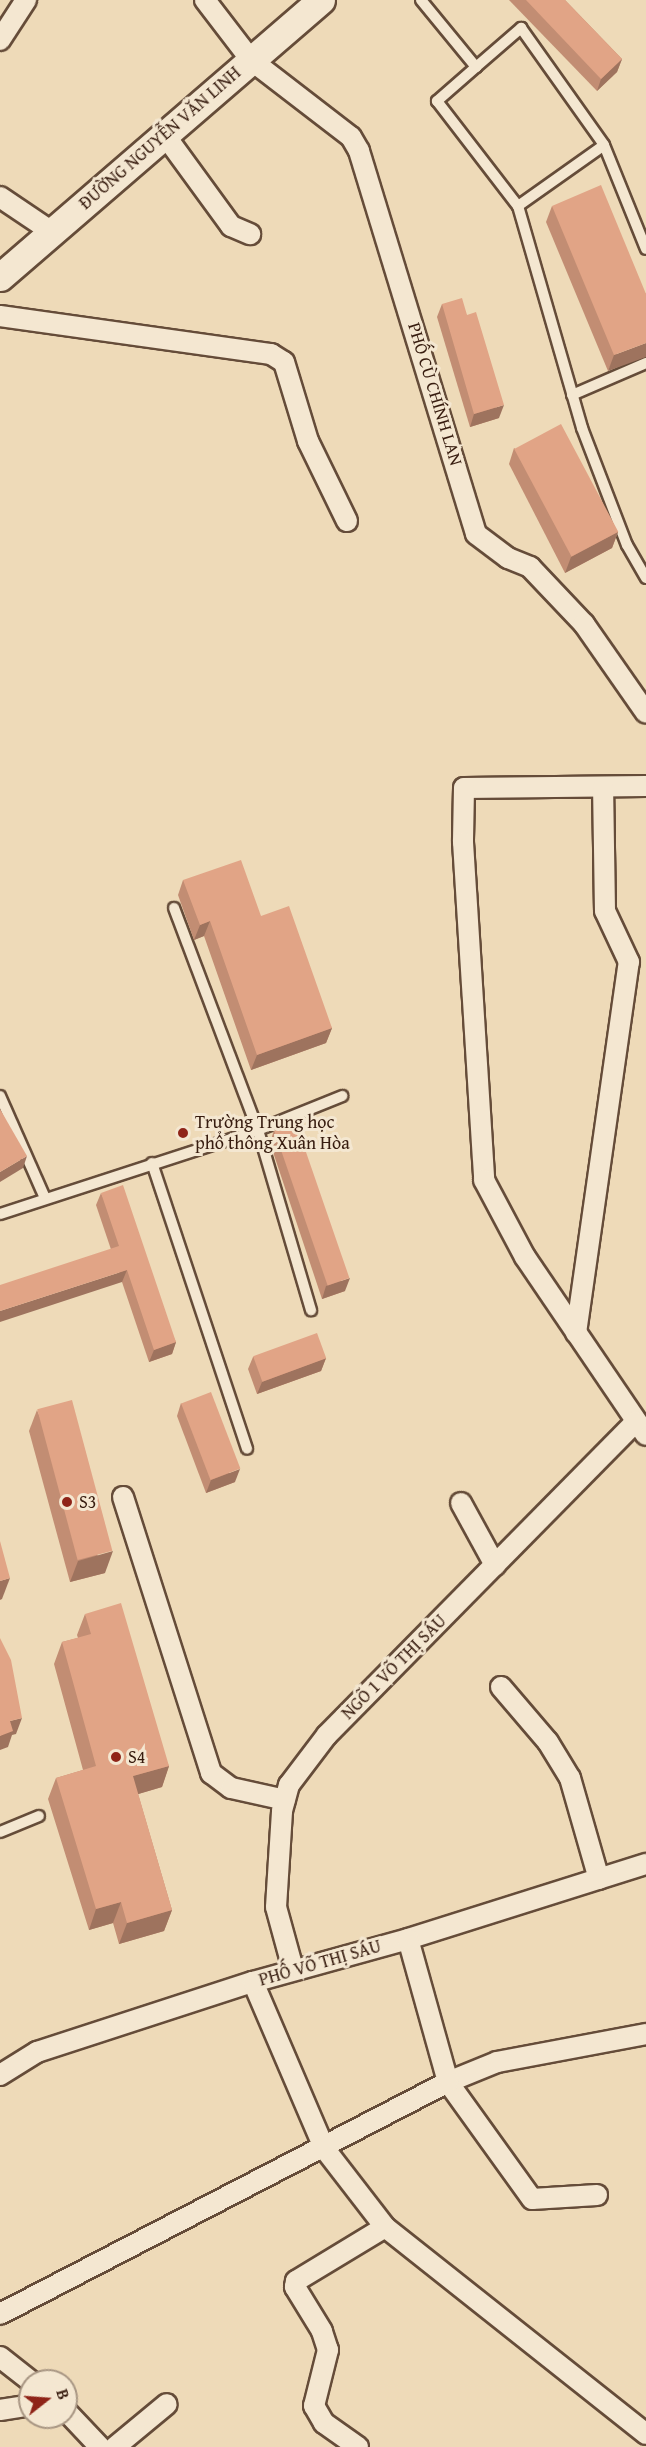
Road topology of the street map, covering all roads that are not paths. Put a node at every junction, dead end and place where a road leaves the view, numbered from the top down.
1 (26, 0) edge
2 (205, 0) edge
3 (321, 0) edge
4 (421, 0) edge
5 (0, 40) edge
6 (251, 60) junction
7 (476, 67) junction
8 (164, 134) junction
9 (604, 145) junction
10 (0, 197) edge
11 (518, 206) junction
12 (52, 232) junction
13 (250, 234) dead end
14 (646, 249) edge
15 (0, 277) edge
16 (0, 316) edge
17 (646, 363) edge
18 (573, 395) junction
19 (347, 521) dead end
20 (646, 578) edge
21 (646, 713) edge
22 (646, 786) edge
23 (603, 788) junction
24 (174, 908) dead end
25 (0, 1096) edge
26 (342, 1096) dead end
27 (258, 1130) junction
28 (152, 1163) junction
29 (45, 1198) junction
30 (0, 1214) edge
31 (311, 1310) dead end
32 (576, 1333) junction
33 (641, 1429) edge
34 (247, 1449) dead end
35 (123, 1497) dead end
36 (461, 1503) dead end
37 (495, 1565) junction
38 (501, 1687) dead end
39 (285, 1800) junction
40 (39, 1816) dead end
41 (0, 1832) edge
42 (646, 1864) edge
43 (599, 1879) junction
44 (408, 1939) junction
45 (293, 1969) junction
46 (253, 1982) junction
47 (646, 2034) edge
48 (0, 2075) edge
49 (448, 2082) junction
50 (324, 2148) junction
51 (597, 2195) dead end
52 (385, 2227) junction
53 (0, 2314) edge
54 (0, 2357) edge
55 (18, 2371) edge
56 (167, 2404) dead end
57 (18, 2407) edge
58 (0, 2410) edge
59 (78, 2424) edge
60 (646, 2433) edge
61 (100, 2447) edge
62 (115, 2447) edge
63 (358, 2447) edge

1 - 5 street
2 - 6 street, PHỐ CÙ CHÍNH LAN
3 - 6 street, ĐƯỜNG NGUYỄN VĂN LINH
4 - 7 lane
6 - 8 street, ĐƯỜNG NGUYỄN VĂN LINH
6 - 21 street, PHỐ CÙ CHÍNH LAN
7 - 9 lane
7 - 11 lane
8 - 12 street, ĐƯỜNG NGUYỄN VĂN LINH
8 - 13 street
9 - 11 lane
9 - 14 lane
10 - 12 street
11 - 18 lane
12 - 15 street, ĐƯỜNG NGUYỄN VĂN LINH
16 - 19 street
17 - 18 lane
18 - 20 lane
22 - 23 street
23 - 32 street
23 - 32 street
24 - 27 lane
25 - 29 lane
26 - 27 lane
27 - 28 lane
27 - 31 lane
28 - 29 lane
28 - 34 lane
29 - 30 lane
32 - 33 street
33 - 37 street, NGÕ 1 VÕ THỊ SÁU
35 - 39 street
36 - 37 street
37 - 39 street, NGÕ 1 VÕ THỊ SÁU
38 - 43 street
39 - 45 street, NGÕ 1 VÕ THỊ SÁU
40 - 41 lane
42 - 43 street, PHỐ VÕ THỊ SÁU
43 - 44 street, PHỐ VÕ THỊ SÁU
44 - 45 street, PHỐ VÕ THỊ SÁU
44 - 49 street
45 - 46 street, PHỐ VÕ THỊ SÁU
46 - 48 street, PHỐ VÕ THỊ SÁU
46 - 50 street
47 - 49 street
49 - 50 street
49 - 51 street
50 - 52 street
50 - 53 street
52 - 60 street
52 - 63 street
54 - 55 street
56 - 62 street
57 - 58 street
59 - 61 street

